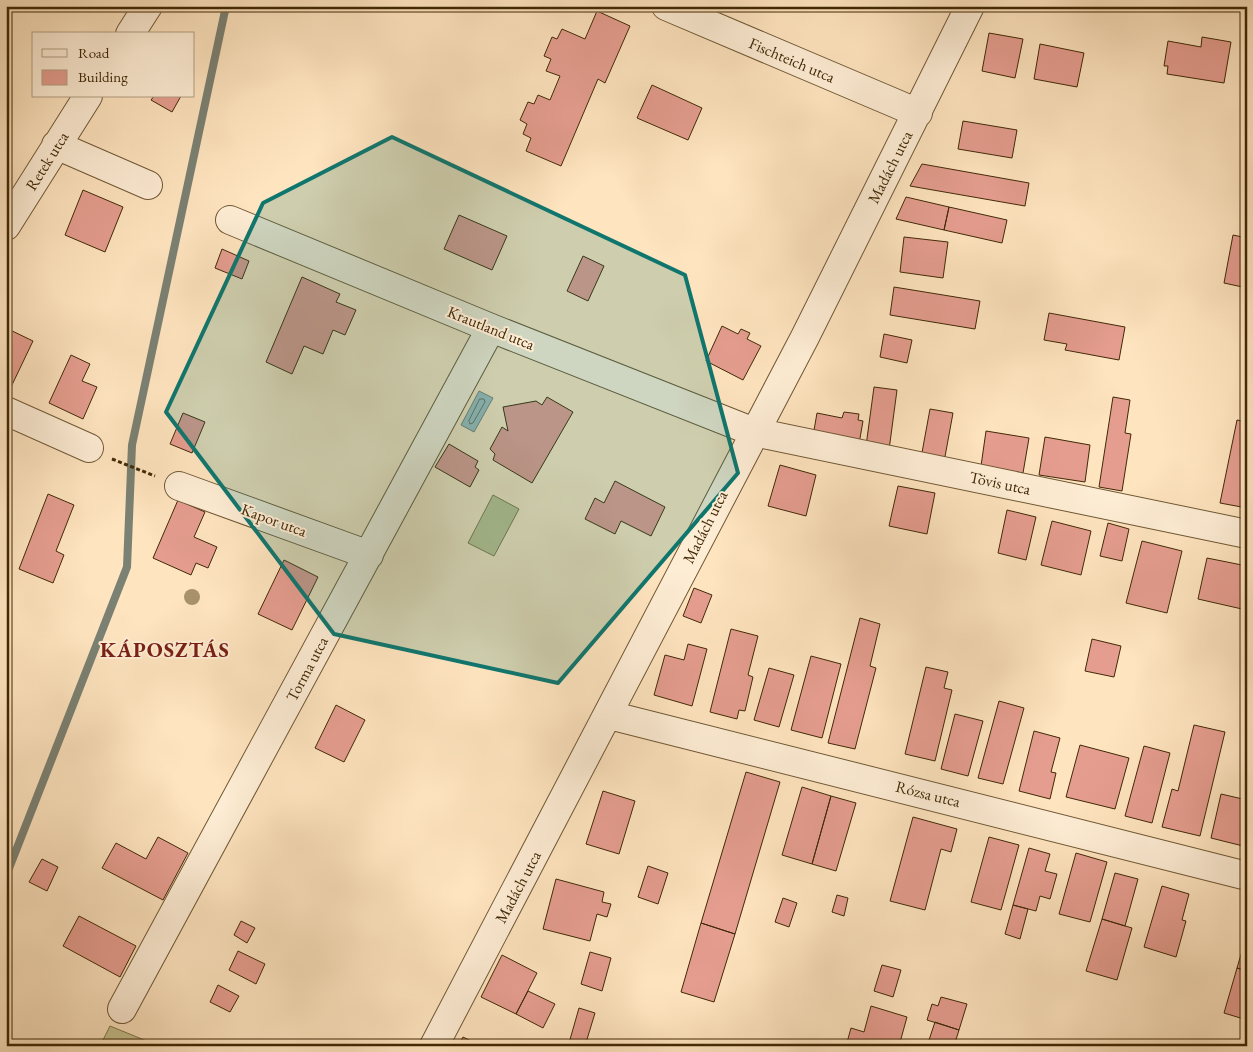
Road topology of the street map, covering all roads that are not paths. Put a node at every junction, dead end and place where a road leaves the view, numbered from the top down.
1 (148, 6) edge
2 (666, 6) edge
3 (970, 6) edge
4 (131, 32) edge
5 (87, 98) edge
6 (918, 113) junction
7 (56, 145) junction
8 (148, 185) dead end
9 (230, 220) dead end
10 (6, 226) edge
11 (491, 328) junction
12 (6, 411) edge
13 (754, 432) junction
14 (99, 453) road end
15 (179, 486) dead end
16 (1247, 534) edge
17 (369, 555) junction
18 (609, 715) junction
19 (1247, 876) edge
20 (122, 1009) dead end
21 (434, 1046) edge

1 - 4 street
2 - 6 street, Fischteich utca
3 - 6 street, Madách utca
5 - 7 street, Retek utca
6 - 13 street, Madách utca
7 - 8 street
7 - 10 street, Retek utca
9 - 11 street, Krautland utca
11 - 13 street, Krautland utca
11 - 17 street, Torma utca
12 - 14 street
13 - 16 street, Tövis utca
13 - 18 street, Madách utca
15 - 17 street, Kapor utca
17 - 20 street, Torma utca
18 - 19 street, Rózsa utca
18 - 21 street, Madách utca

